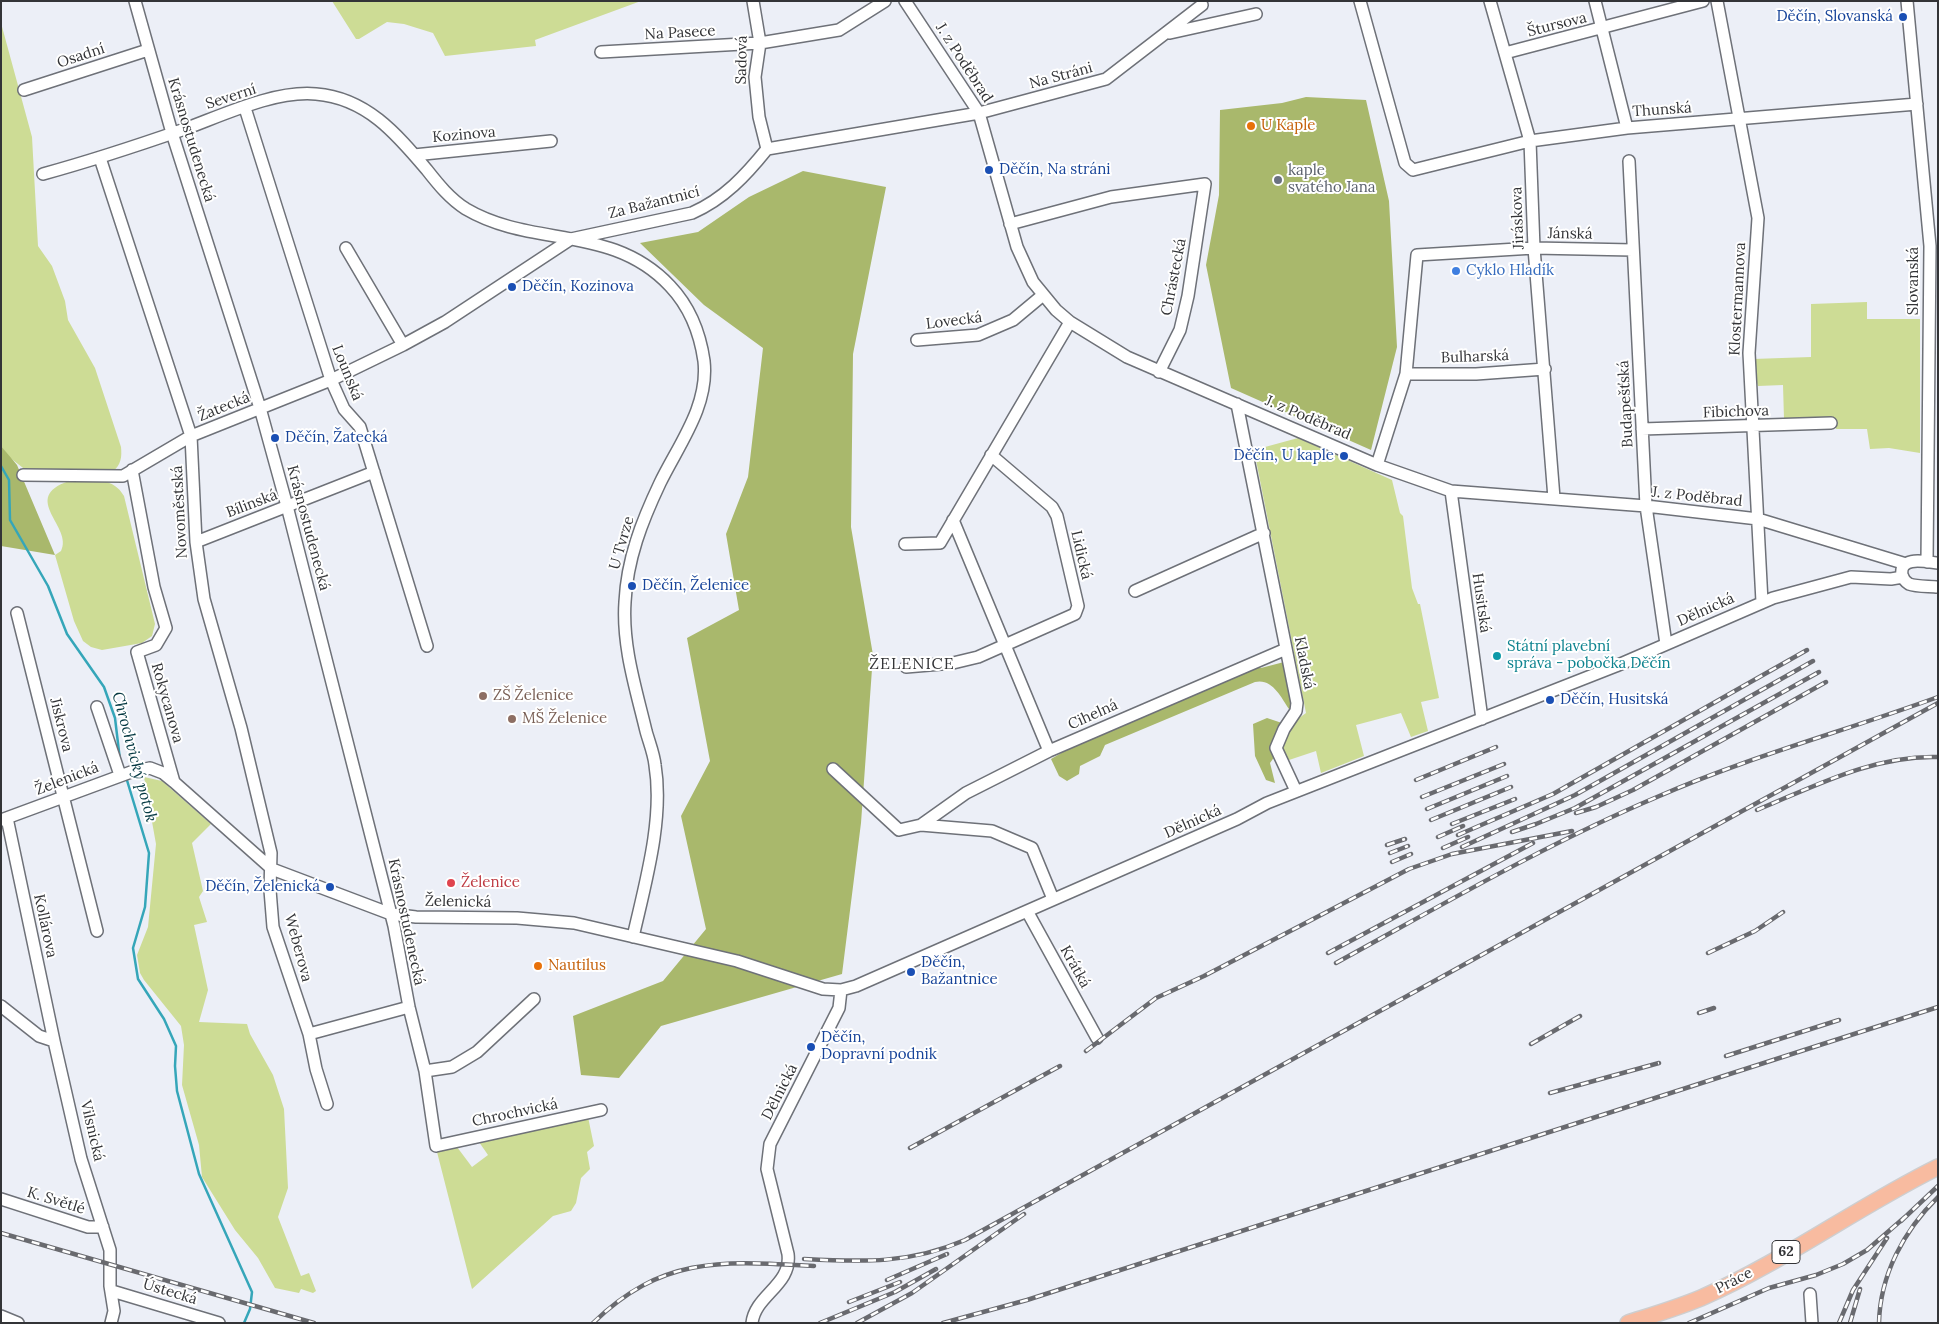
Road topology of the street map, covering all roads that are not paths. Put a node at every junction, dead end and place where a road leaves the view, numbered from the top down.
1 (135, 1) edge
2 (753, 1) edge
3 (885, 1) edge
4 (906, 1) edge
5 (1360, 1) edge
6 (1490, 1) edge
7 (1595, 1) edge
8 (1703, 1) edge
9 (1717, 1) edge
10 (1907, 1) edge
11 (1202, 5) dead end
12 (1256, 14) dead end
13 (1602, 28) junction
14 (1167, 34) junction
15 (760, 44) junction
16 (148, 50) junction
17 (601, 52) dead end
18 (1505, 53) junction
19 (24, 90) dead end
20 (1917, 104) junction
21 (245, 108) junction
22 (979, 113) junction
23 (1741, 119) junction
24 (1627, 128) junction
25 (172, 133) junction
26 (1530, 141) junction
27 (551, 142) dead end
28 (767, 149) junction
29 (414, 155) junction
30 (100, 158) junction
31 (1628, 161) dead end
32 (43, 174) dead end
33 (1010, 224) junction
34 (571, 239) junction
35 (1934, 245) edge
36 (346, 248) dead end
37 (1534, 248) junction
38 (1633, 250) junction
39 (1043, 295) junction
40 (1070, 322) junction
41 (916, 340) dead end
42 (403, 346) junction
43 (1933, 352) edge
44 (1545, 369) junction
45 (1159, 372) junction
46 (1406, 374) junction
47 (331, 380) junction
48 (1237, 404) junction
49 (260, 408) junction
50 (1831, 423) dead end
51 (1754, 426) junction
52 (1642, 429) junction
53 (191, 436) junction
54 (991, 455) junction
55 (1378, 465) junction
56 (132, 470) junction
57 (374, 472) junction
58 (23, 475) dead end
59 (1451, 491) junction
60 (1554, 498) junction
61 (287, 506) junction
62 (1646, 506) junction
63 (1758, 519) junction
64 (953, 520) junction
65 (1264, 533) junction
66 (196, 542) junction
67 (905, 544) dead end
68 (1932, 562) edge
69 (1906, 564) junction
70 (1903, 576) junction
71 (1938, 587) edge
72 (1136, 591) dead end
73 (1762, 602) junction
74 (18, 613) dead end
75 (1666, 644) junction
76 (427, 646) dead end
77 (1005, 646) junction
78 (1286, 649) junction
79 (906, 667) dead end
80 (98, 707) dead end
81 (1482, 719) junction
82 (1049, 751) junction
83 (833, 769) dead end
84 (124, 774) junction
85 (174, 782) junction
86 (1296, 791) junction
87 (64, 797) junction
88 (4, 819) edge
89 (921, 825) junction
90 (272, 869) junction
91 (1053, 899) junction
92 (1027, 911) junction
93 (391, 914) junction
94 (97, 931) dead end
95 (633, 937) junction
96 (840, 990) junction
97 (534, 998) dead end
98 (1, 1006) edge
99 (409, 1007) junction
100 (309, 1034) junction
101 (1097, 1038) dead end
102 (54, 1041) junction
103 (424, 1071) junction
104 (327, 1104) dead end
105 (601, 1110) dead end
106 (436, 1146) joint
107 (1938, 1167) edge
108 (1, 1199) edge
109 (103, 1227) junction
110 (112, 1290) junction
111 (1810, 1294) dead end
112 (1, 1316) edge
113 (18, 1323) edge
114 (111, 1323) edge
115 (219, 1323) edge
116 (752, 1323) edge
117 (1628, 1323) edge
118 (1812, 1323) edge

1 - 16 street, Krásnostudenecká
2 - 15 street, Sadová
3 - 15 street, Na Pasece
4 - 22 street, J. z Poděbrad
5 - 26 street, Thunská
6 - 18 street, Jiráskova
7 - 13 street
8 - 13 street, Štursova
9 - 23 street, Klostermannova
10 - 20 street, Slovanská
11 - 14 street, Na Stráni
12 - 14 street, Na Stráni
13 - 18 street, Štursova
13 - 24 street
14 - 22 street, Na Stráni
15 - 17 street, Na Pasece
15 - 28 street, Sadová
16 - 19 street, Osadní
16 - 25 street, Krásnostudenecká
18 - 26 street, Jiráskova
20 - 23 street, Thunská
20 - 35 street, Slovanská
21 - 25 street, Severní
21 - 29 street, Severní
21 - 47 street, Lounská
22 - 28 street
22 - 33 street, J. z Poděbrad
23 - 24 street, Thunská
23 - 51 street, Klostermannova
24 - 26 street, Thunská
25 - 30 street, Severní
25 - 49 street, Krásnostudenecká
26 - 37 street, Jiráskova
27 - 29 street, Kozinova
28 - 34 street, Za Bažantnicí
29 - 34 street, Kozinova
30 - 32 street, Severní
30 - 53 street, Novoměstská
31 - 38 street, Budapešťská
33 - 39 street, J. z Poděbrad
33 - 45 street, Chrástecká
34 - 42 street, Za Bažantnicí
34 - 95 street, U Tvrze
35 - 43 street, Slovanská
36 - 42 street
37 - 38 street, Jánská
37 - 44 street, Jiráskova
37 - 46 street, Jánská
38 - 52 street, Budapešťská
39 - 40 street, J. z Poděbrad
39 - 41 street, Lovecká
40 - 45 street, J. z Poděbrad
40 - 54 street
42 - 47 street, Za Bažantnicí
43 - 68 street, Slovanská
44 - 46 street, Bulharská
44 - 60 street, Jiráskova
45 - 48 street, J. z Poděbrad
46 - 55 street
47 - 49 street, Žatecká
47 - 57 street, Lounská
48 - 55 street, J. z Poděbrad
48 - 65 street, Kladská
49 - 53 street, Žatecká
49 - 61 street, Krásnostudenecká
50 - 51 street, Fibichova
51 - 52 street, Fibichova
51 - 63 street, Klostermannova
52 - 62 street, Budapešťská
53 - 56 street, Žatecká
53 - 66 street, Novoměstská
54 - 64 street
54 - 77 street, Lidická
55 - 59 street, J. z Poděbrad
56 - 58 street, Žatecká
56 - 85 street, Rokycanova
57 - 61 street, Bílinská
57 - 76 street, Lounská
59 - 60 street, J. z Poděbrad
59 - 81 street, Husitská
60 - 62 street, J. z Poděbrad
61 - 66 street, Bílinská
61 - 93 street, Krásnostudenecká
62 - 63 street, J. z Poděbrad
62 - 75 street, Budapešťská
63 - 69 street, J. z Poděbrad
63 - 73 street, Klostermannova
64 - 67 street
64 - 77 street
65 - 72 street
65 - 78 street, Kladská
66 - 90 street, Novoměstská
68 - 69 street
69 - 70 street
70 - 71 street
70 - 73 street, Dělnická
73 - 75 street, Dělnická
74 - 87 street, Jiskrova
75 - 81 street, Dělnická
77 - 79 street
77 - 82 street
78 - 82 street, Cihelná
78 - 86 street, Kladská
80 - 84 street
81 - 86 street, Dělnická
82 - 89 street, Cihelná
83 - 89 street
84 - 85 street, Želenická
84 - 87 street, Želenická
85 - 90 street, Želenická
86 - 91 street, Dělnická
87 - 88 street, Želenická
87 - 94 street, Jiskrova
88 - 102 street, Kollárova
89 - 91 street
90 - 93 street, Želenická
90 - 100 street, Weberova
91 - 92 street, Dělnická
92 - 96 street, Dělnická
92 - 101 street, Krátká
93 - 95 street, Želenická
93 - 99 street, Krásnostudenecká
95 - 96 street, Želenická
96 - 116 street, Dělnická
97 - 103 street
98 - 102 street
99 - 100 street
99 - 103 street, Krásnostudenecká
100 - 104 street, Weberova
102 - 109 street, Vilsnická
103 - 106 street, Krásnostudenecká
105 - 106 street, Chrochvická
107 - 117 main road, Práce / 62
108 - 109 street, K. Světlé
109 - 110 street, Vilsnická
110 - 114 street, Vilsnická
110 - 115 street, Ústecká
111 - 118 street
112 - 113 street

